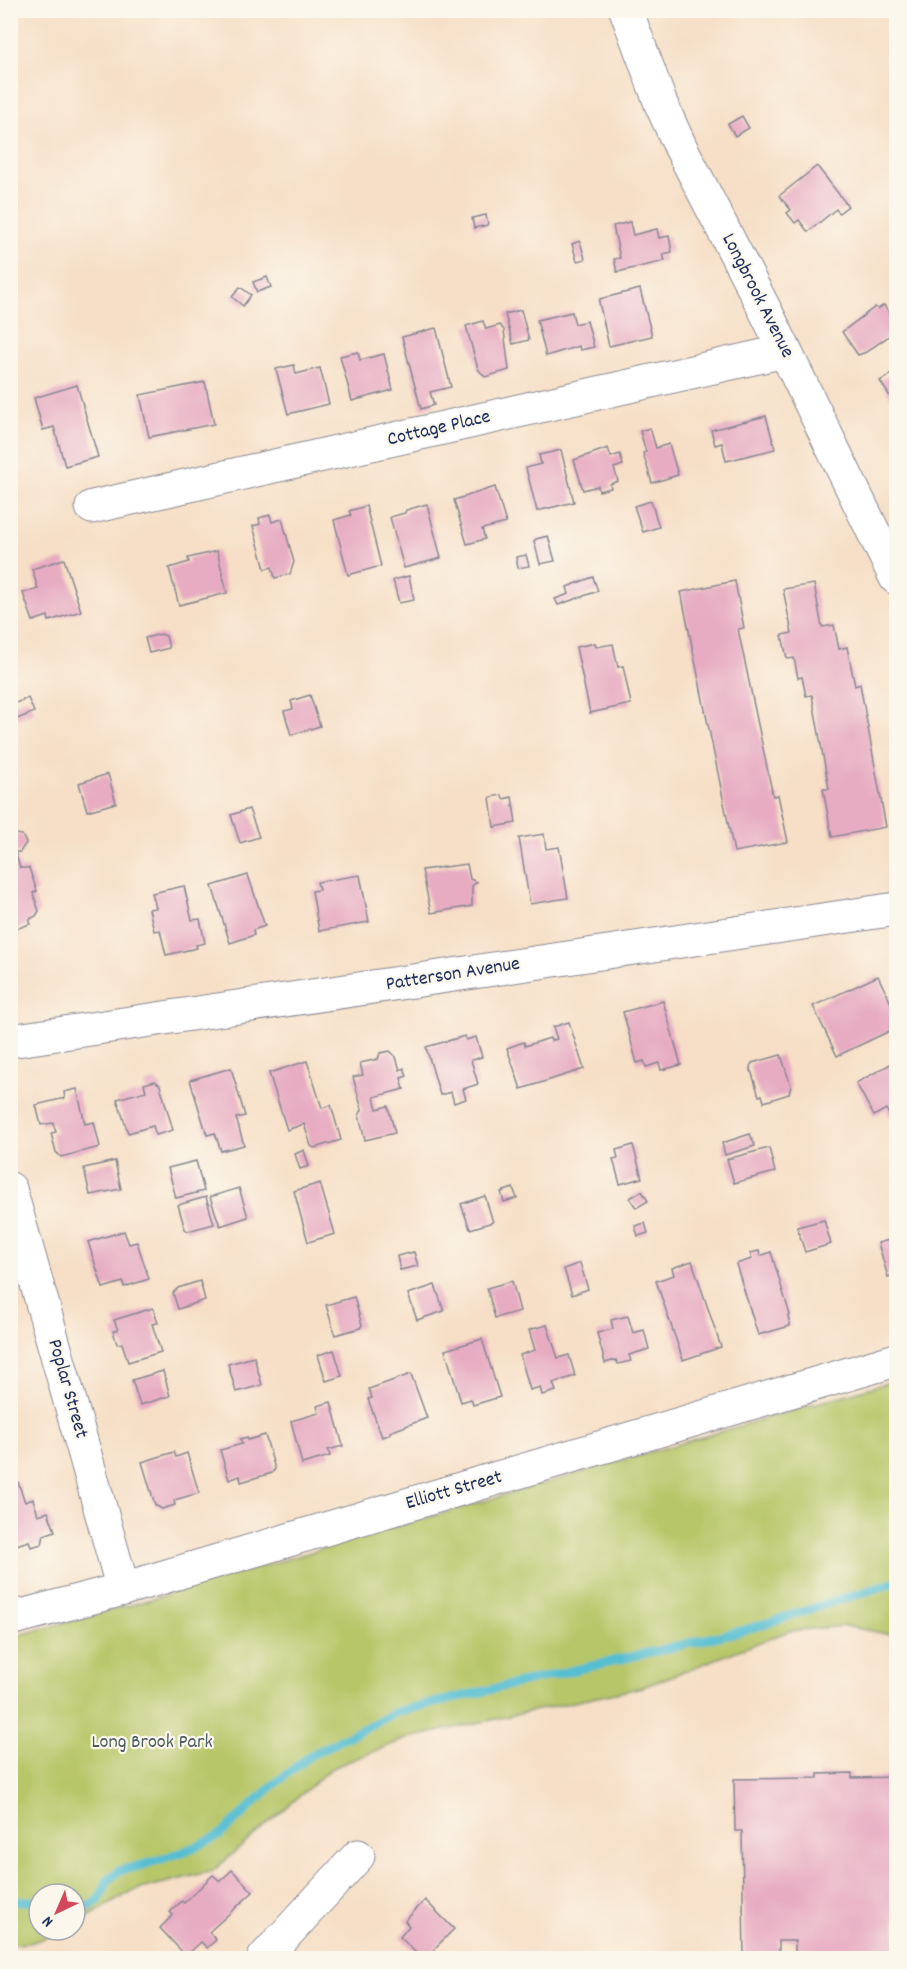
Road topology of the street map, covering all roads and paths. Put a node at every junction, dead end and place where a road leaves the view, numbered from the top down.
1 (626, 10) edge
2 (785, 351) junction
3 (92, 507) dead end
4 (897, 578) edge
5 (897, 909) edge
6 (10, 1041) edge
7 (10, 1189) edge
8 (897, 1360) edge
9 (123, 1589) junction
10 (10, 1619) edge
11 (358, 1856) dead end
12 (264, 1959) edge

1 - 2 street, Longbrook Avenue
2 - 3 street, Cottage Place
2 - 4 street, Longbrook Avenue
5 - 6 street, Patterson Avenue
7 - 9 street, Poplar Street
8 - 9 street, Elliott Street
9 - 10 street, Elliott Street
11 - 12 street

